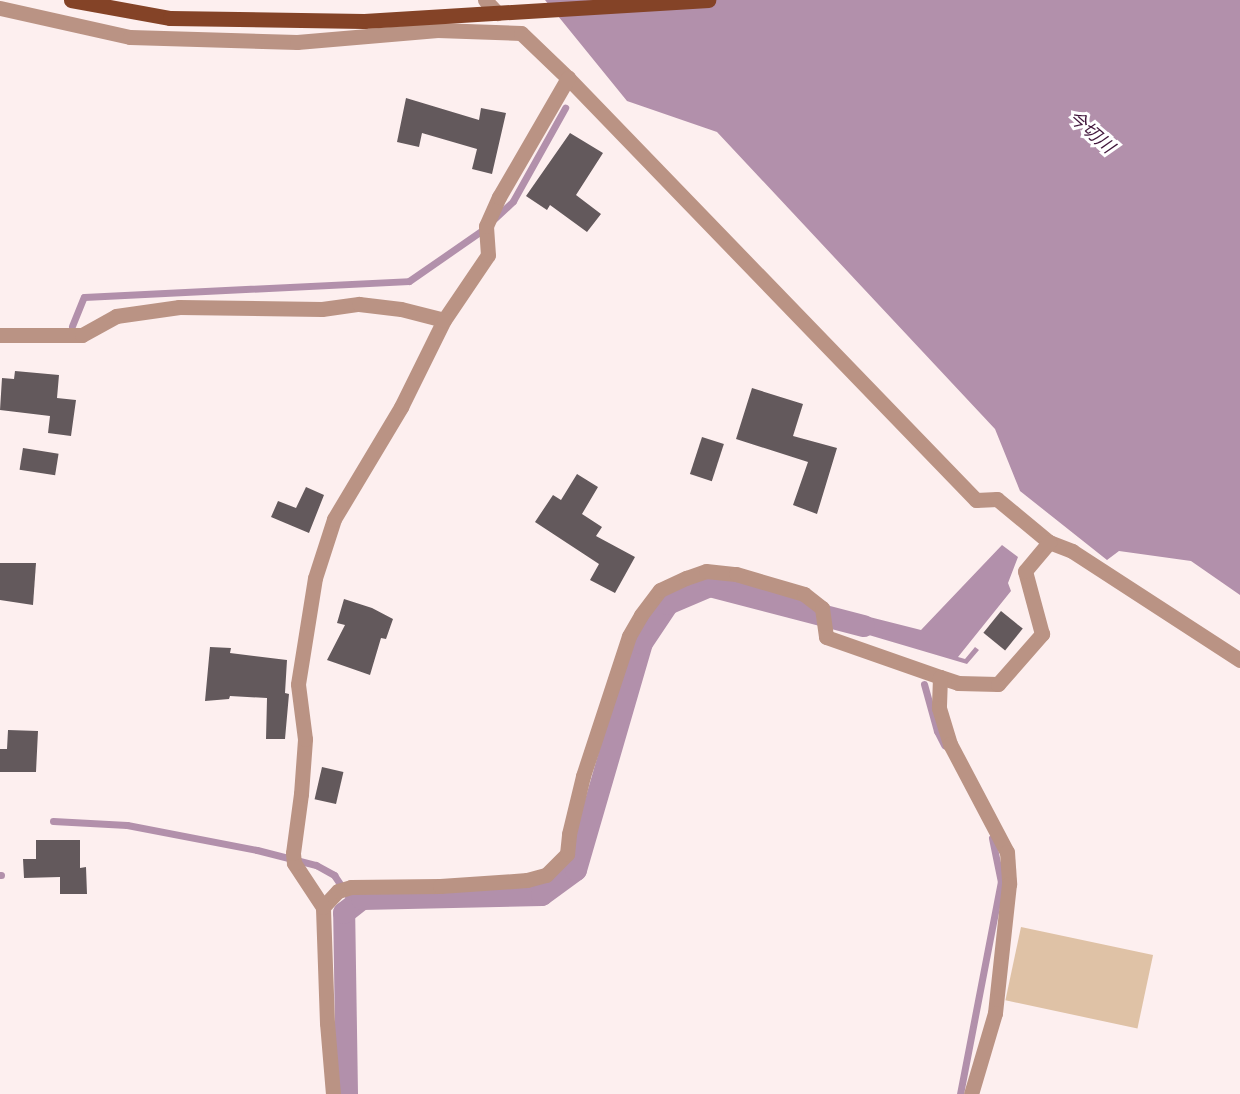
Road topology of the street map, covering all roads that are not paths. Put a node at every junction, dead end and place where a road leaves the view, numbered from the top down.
1 (71, 0) edge
2 (485, 0) edge
3 (708, 0) edge
4 (494, 6) edge
5 (0, 8) edge
6 (568, 78) junction
7 (444, 320) junction
8 (0, 335) edge
9 (1049, 542) junction
10 (1240, 660) edge
11 (940, 677) junction
12 (323, 908) junction
13 (333, 1094) edge
14 (971, 1094) edge

1 - 4 main road
2 - 4 street
3 - 4 main road
5 - 6 street
6 - 7 street
6 - 9 street
7 - 8 street
7 - 12 street
9 - 10 street
9 - 11 street
11 - 12 street
11 - 14 street
12 - 13 street

